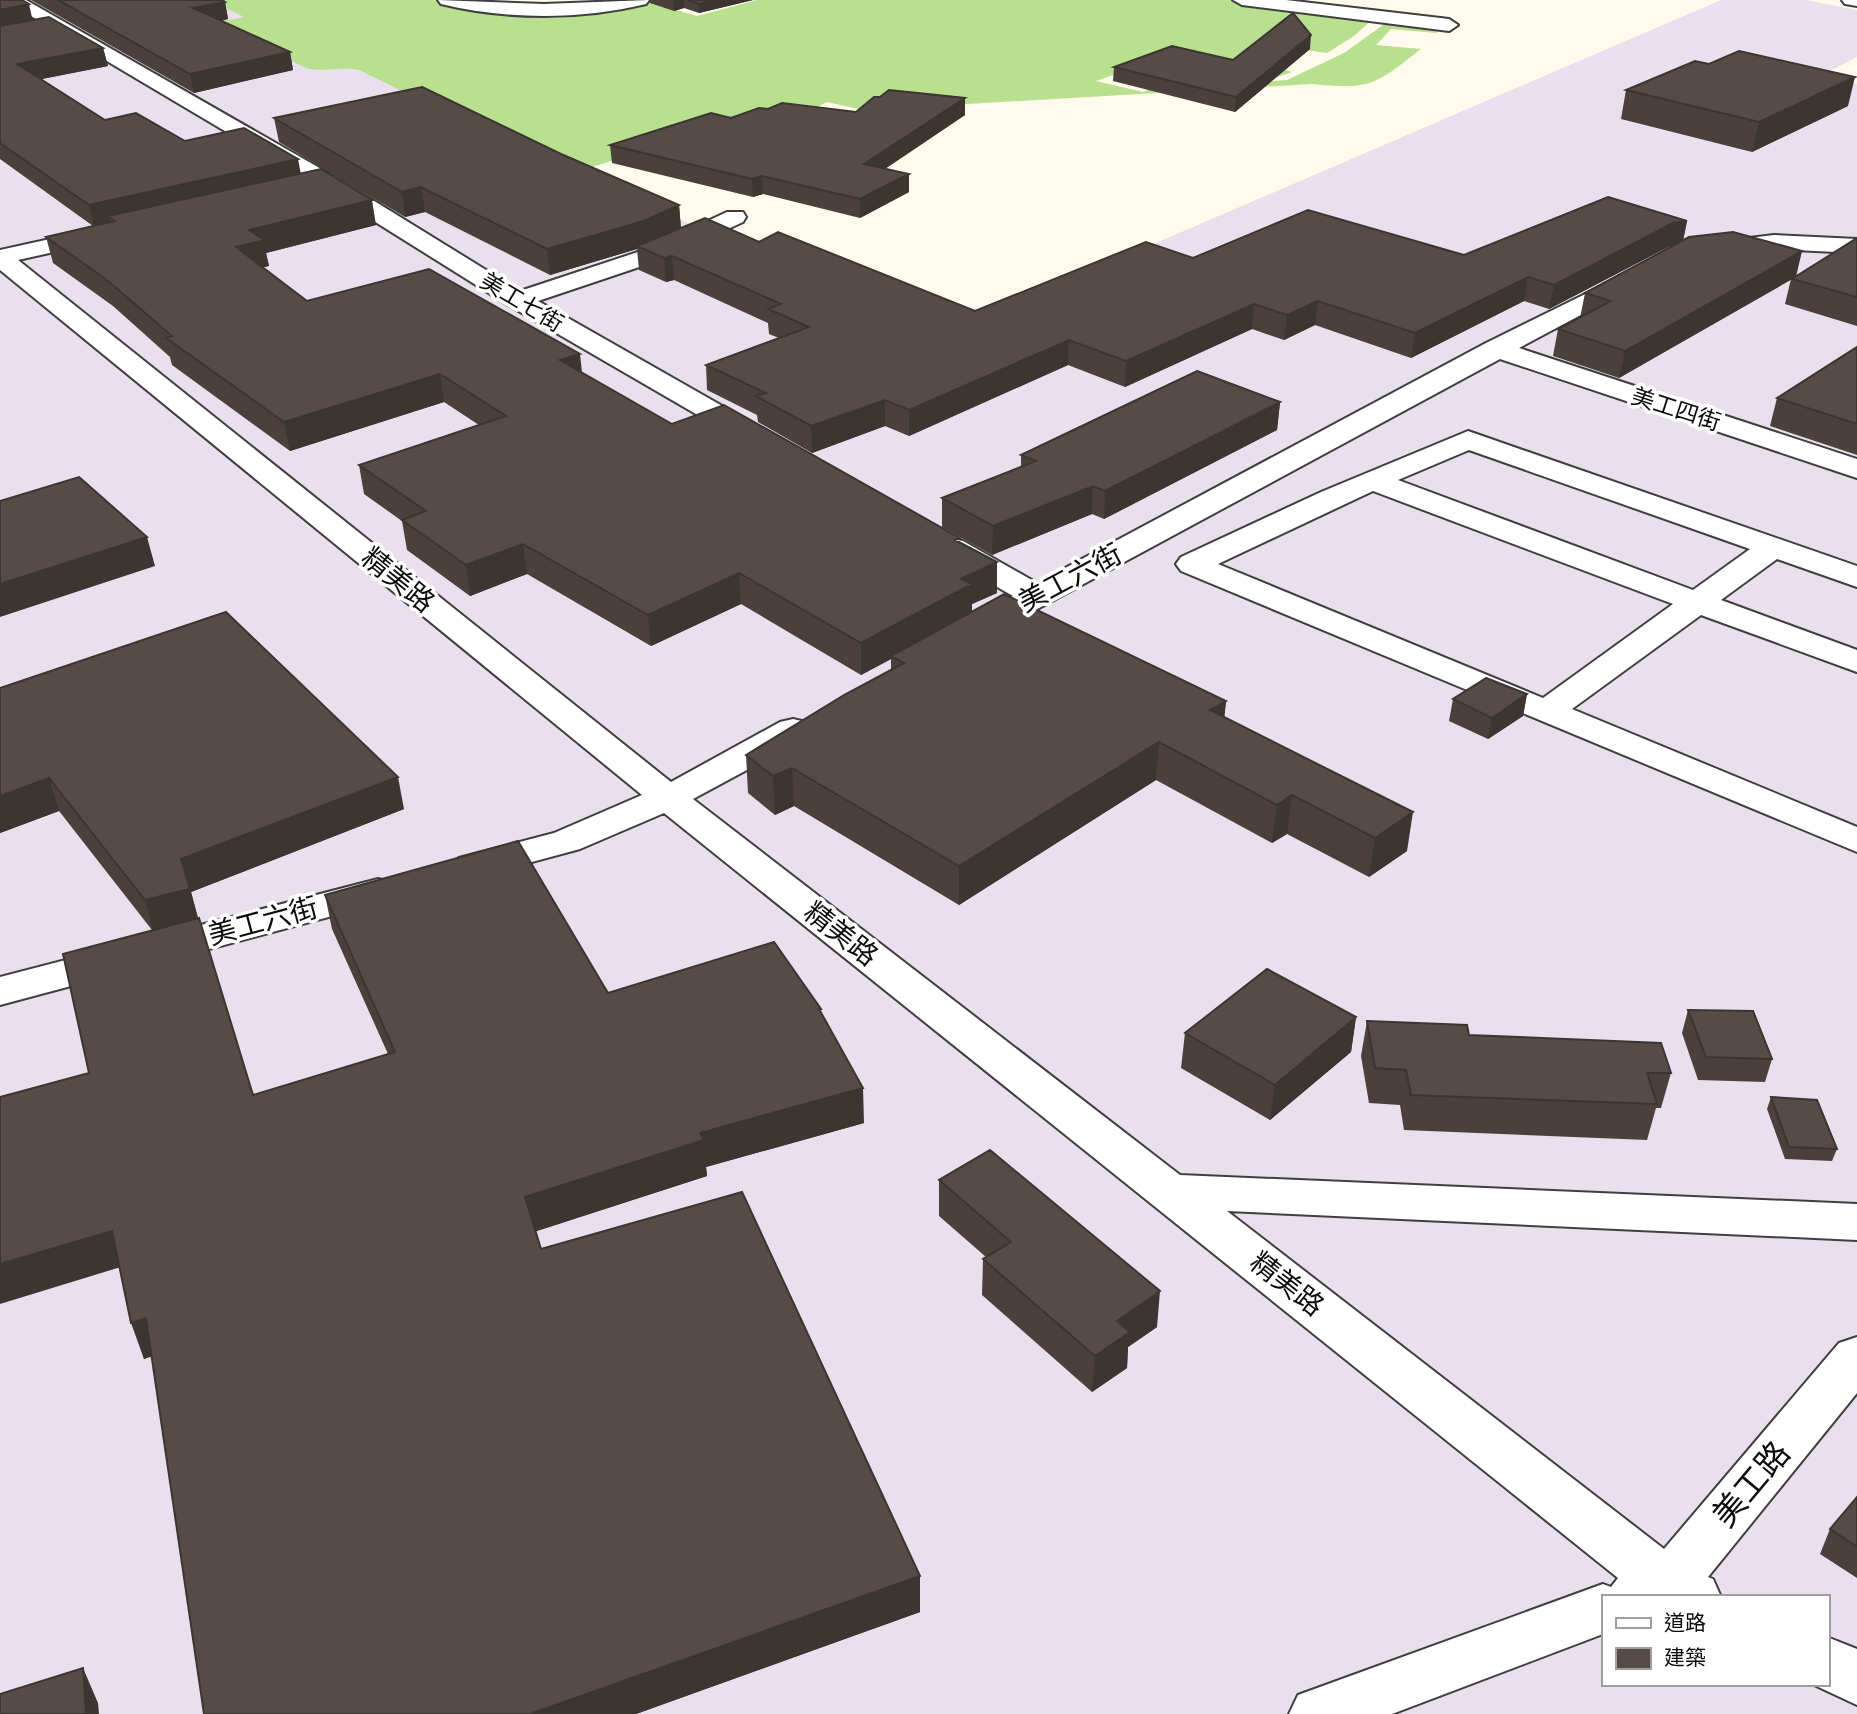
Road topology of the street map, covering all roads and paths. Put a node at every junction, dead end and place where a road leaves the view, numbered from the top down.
1 (13, 0) edge
2 (447, 0) edge
3 (640, 0) edge
4 (1242, 0) edge
5 (1851, 0) edge
6 (1857, 1) edge
7 (1449, 25) dead end
8 (55, 26) junction
9 (27, 32) edge
10 (329, 183) junction
11 (303, 189) edge
12 (735, 217) dead end
13 (118, 230) edge
14 (1853, 246) edge
15 (1691, 252) edge
16 (0, 258) edge
17 (1653, 266) edge
18 (517, 300) junction
19 (1495, 349) junction
20 (782, 451) edge
21 (1857, 469) edge
22 (1373, 481) junction
23 (927, 534) edge
24 (1773, 547) junction
25 (1857, 577) edge
26 (1036, 596) junction
27 (1698, 602) junction
28 (950, 643) edge
29 (1857, 662) edge
30 (1547, 711) junction
31 (815, 717) edge
32 (668, 798) junction
33 (1857, 841) edge
34 (446, 873) edge
35 (405, 884) edge
36 (0, 991) edge
37 (1171, 1192) junction
38 (1857, 1222) edge
39 (1857, 1357) edge
40 (1665, 1593) edge
41 (1602, 1609) edge
42 (1829, 1664) edge
43 (1857, 1678) edge
44 (1319, 1714) edge

1 - 8 street, 美工七街
2 - 3 street
4 - 7 street
5 - 6 street
8 - 9 street
8 - 10 street, 美工七街
10 - 11 street
10 - 18 street, 美工七街
12 - 18 street
13 - 16 street
14 - 15 street
16 - 32 street, 精美路
17 - 19 street, 美工六街
18 - 20 street, 美工七街
19 - 21 street, 美工四街
19 - 26 street, 美工六街
22 - 24 street
22 - 27 street
22 - 30 street
23 - 26 street
24 - 25 street
24 - 27 street
26 - 28 street, 美工六街
27 - 29 street
27 - 30 street
30 - 33 street
31 - 32 street
32 - 34 street
32 - 37 street, 精美路
35 - 36 street, 美工六街
37 - 38 street
37 - 40 street, 精美路
39 - 40 street, 美工路
41 - 44 street
42 - 43 street

